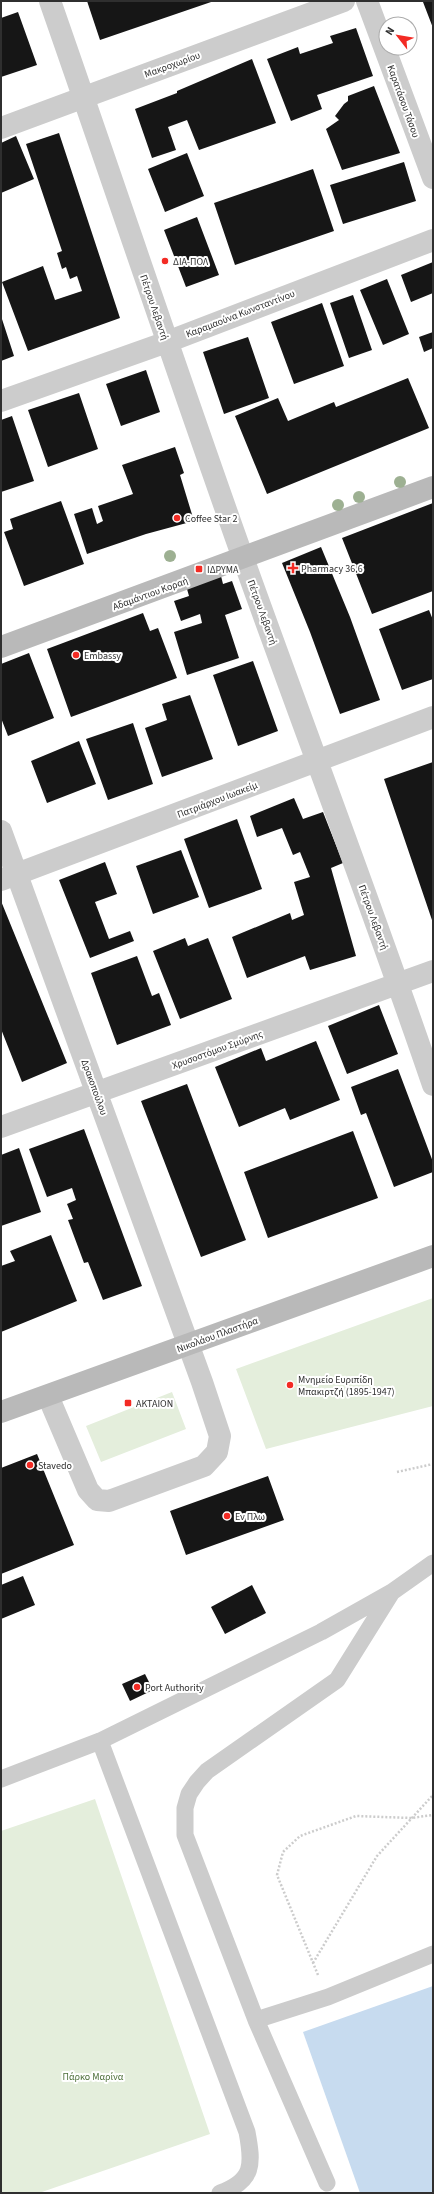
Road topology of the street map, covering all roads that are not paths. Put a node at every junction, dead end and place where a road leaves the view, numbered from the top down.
1 (50, 1) edge
2 (344, 1) edge
3 (367, 1) edge
4 (84, 97) junction
5 (1, 128) edge
6 (433, 178) edge
7 (433, 240) edge
8 (166, 342) junction
9 (1, 401) edge
10 (433, 487) edge
11 (243, 558) junction
12 (1, 648) edge
13 (433, 717) edge
14 (317, 762) junction
15 (1, 830) edge
16 (9, 877) edge
17 (433, 971) edge
18 (398, 984) junction
19 (433, 1085) edge
20 (97, 1092) junction
21 (1, 1127) edge
22 (433, 1256) edge
23 (188, 1344) junction
24 (48, 1396) junction
25 (1, 1412) edge
26 (433, 1563) edge
27 (392, 1592) junction
28 (100, 1741) junction
29 (1, 1779) edge
30 (433, 1954) edge
31 (256, 2020) junction
32 (327, 2183) dead end
33 (220, 2193) edge

1 - 4 street, Πέτρου Λεβαντή
2 - 4 street, Μακροχωρίου
3 - 6 street, Καρατάσου Τάσου
4 - 5 street, Μακροχωρίου
4 - 8 street, Πέτρου Λεβαντή
7 - 8 street, Καραμαούνα Κωνσταντίνου
8 - 9 street, Καραμαούνα Κωνσταντίνου
8 - 11 street, Πέτρου Λεβαντή
10 - 11 main road, Αδαμάντιου Κοραή
11 - 12 main road, Αδαμάντιου Κοραή
11 - 14 street, Πέτρου Λεβαντή
13 - 14 street, Πατριάρχου Ιωακείμ
14 - 16 street, Πατριάρχου Ιωακείμ
14 - 18 street, Πέτρου Λεβαντή
15 - 16 street, Δρακοπούλου
16 - 20 street, Δρακοπούλου
17 - 18 street, Χρυσοστόμου Σμύρνης
18 - 19 street, Πέτρου Λεβαντή
18 - 20 street, Χρυσοστόμου Σμύρνης
20 - 21 street, Χρυσοστόμου Σμύρνης
20 - 23 street, Δρακοπούλου
22 - 23 main road, Νικολάου Πλαστήρα
23 - 24 main road, Νικολάου Πλαστήρα
23 - 24 street, Δρακοπούλου
24 - 25 main road, Νικολάου Πλαστήρα
26 - 27 lane
27 - 28 lane
27 - 31 lane
28 - 29 lane
28 - 33 lane
30 - 31 lane
31 - 32 lane

